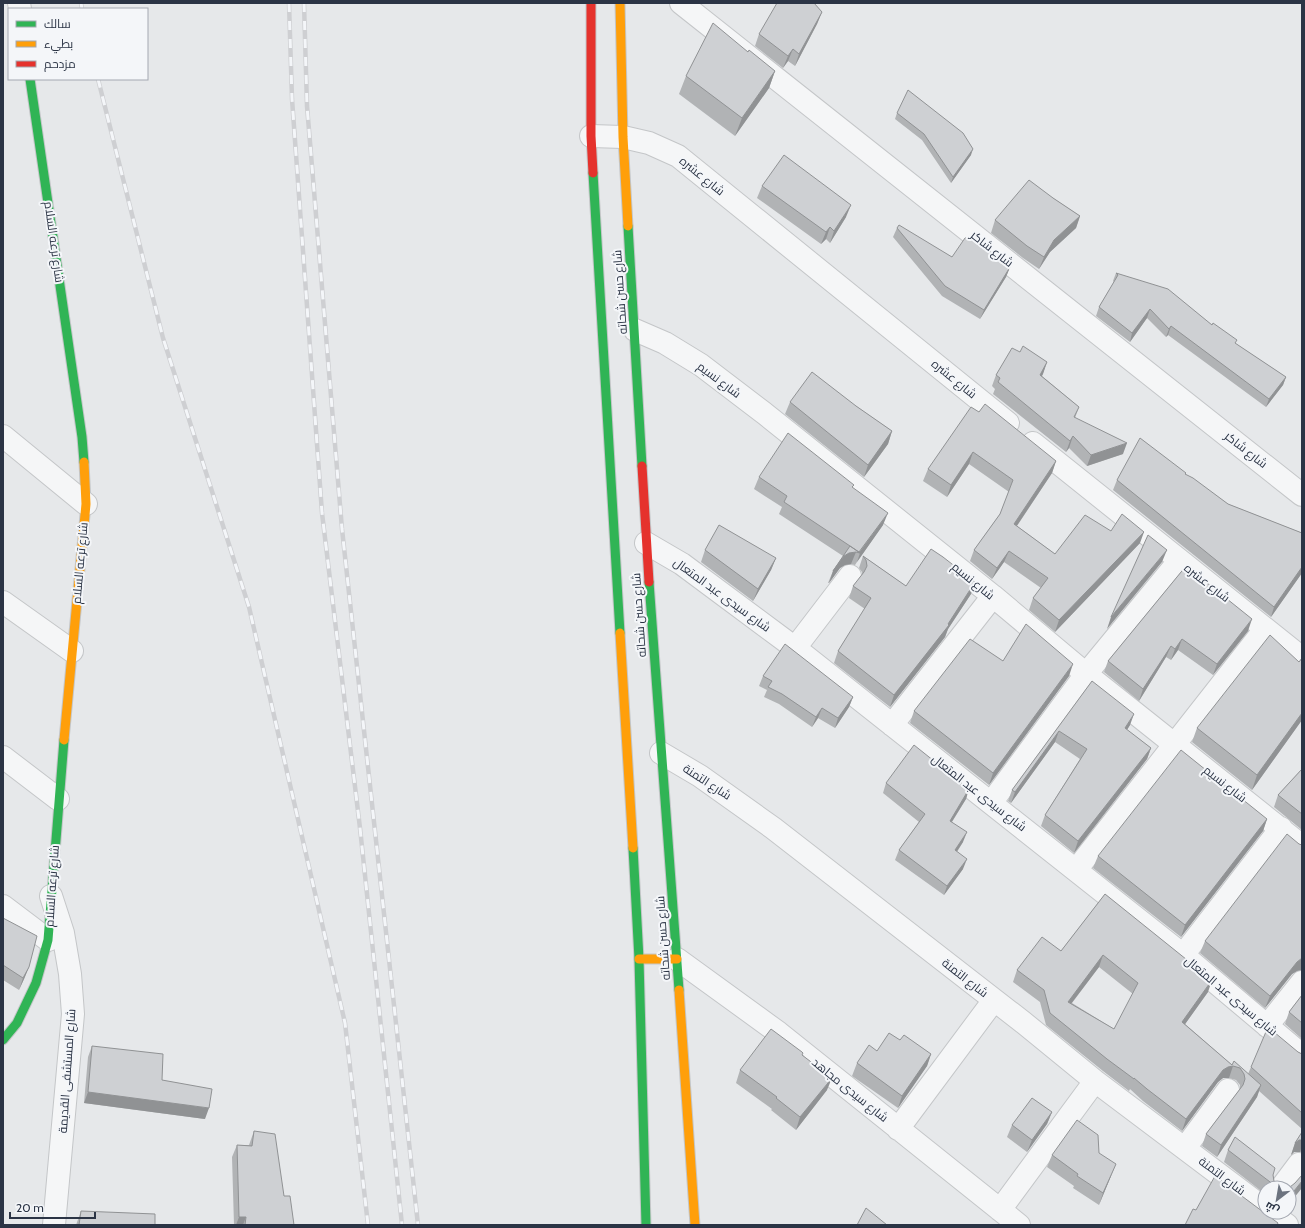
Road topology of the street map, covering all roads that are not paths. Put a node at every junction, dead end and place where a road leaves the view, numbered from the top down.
1 (591, 3) edge
2 (620, 3) edge
3 (681, 3) edge
4 (30, 80) edge
5 (591, 136) junction
6 (623, 137) junction
7 (635, 330) junction
8 (3, 436) edge
9 (1302, 495) edge
10 (86, 504) junction
11 (646, 543) junction
12 (1179, 561) junction
13 (850, 576) dead end
14 (993, 596) junction
15 (3, 602) edge
16 (1265, 629) junction
17 (795, 648) junction
18 (72, 651) junction
19 (1302, 658) edge
20 (1086, 674) junction
21 (892, 725) junction
22 (1174, 744) junction
23 (661, 753) junction
24 (3, 757) edge
25 (58, 799) junction
26 (991, 803) junction
27 (1281, 828) junction
28 (1302, 846) edge
29 (1076, 870) junction
30 (51, 895) junction
31 (3, 906) edge
32 (48, 940) junction
33 (1183, 955) junction
34 (639, 959) junction
35 (677, 959) junction
36 (1302, 982) edge
37 (994, 1000) junction
38 (1266, 1026) junction
39 (3, 1040) edge
40 (1302, 1055) edge
41 (1095, 1081) junction
42 (1228, 1090) dead end
43 (898, 1129) junction
44 (1185, 1148) junction
45 (1299, 1164) dead end
46 (1288, 1180) edge
47 (1257, 1206) edge
48 (1000, 1210) junction
49 (54, 1225) edge
50 (646, 1225) edge
51 (695, 1225) edge
52 (1019, 1225) edge

1 - 5 main road, شارع حسن شحاته
2 - 6 main road, شارع حسن شحاته
3 - 9 street, شارع شاكر
4 - 10 main road, شارع ترعه السلام
5 - 6 street, شارع عشره
5 - 34 main road, شارع حسن شحاته
6 - 7 main road, شارع حسن شحاته
6 - 12 street, شارع عشره
7 - 11 main road, شارع حسن شحاته
7 - 14 street, شارع نسيم
8 - 10 street
10 - 18 main road, شارع ترعه السلام
11 - 17 street, شارع سيدى عبد المتعال
11 - 23 main road, شارع حسن شحاته
12 - 16 street, شارع عشره
12 - 20 street
13 - 17 street
14 - 20 street, شارع نسيم
14 - 21 street
15 - 18 street
16 - 19 street, شارع عشره
16 - 22 street
17 - 21 street, شارع سيدى عبد المتعال
18 - 25 main road, شارع ترعه السلام
20 - 22 street, شارع نسيم
20 - 26 street
21 - 26 street, شارع سيدى عبد المتعال
22 - 27 street, شارع نسيم
22 - 29 street
23 - 35 main road, شارع حسن شحاته
23 - 37 street, شارع التمنة
24 - 25 street
25 - 30 main road, شارع ترعه السلام
26 - 29 street, شارع سيدى عبد المتعال
27 - 28 street, شارع نسيم
27 - 33 street
29 - 33 street, شارع سيدى عبد المتعال
30 - 32 main road, شارع ترعه السلام
30 - 49 street, شارع المستشفى القديمة
31 - 32 street
32 - 39 main road, شارع ترعه السلام
33 - 38 street, شارع سيدى عبد المتعال
34 - 35 main road
34 - 50 main road, شارع حسن شحاته
35 - 43 street, شارع سيدى مجاهد
35 - 51 main road, شارع حسن شحاته
36 - 38 street
37 - 41 street, شارع التمنة
37 - 43 street
38 - 40 street, شارع سيدى عبد المتعال
41 - 44 street, شارع التمنة
41 - 48 street
42 - 44 street
43 - 48 street, شارع سيدى مجاهد
44 - 47 street, شارع التمنة
45 - 46 street
48 - 52 street, شارع سيدى مجاهد

